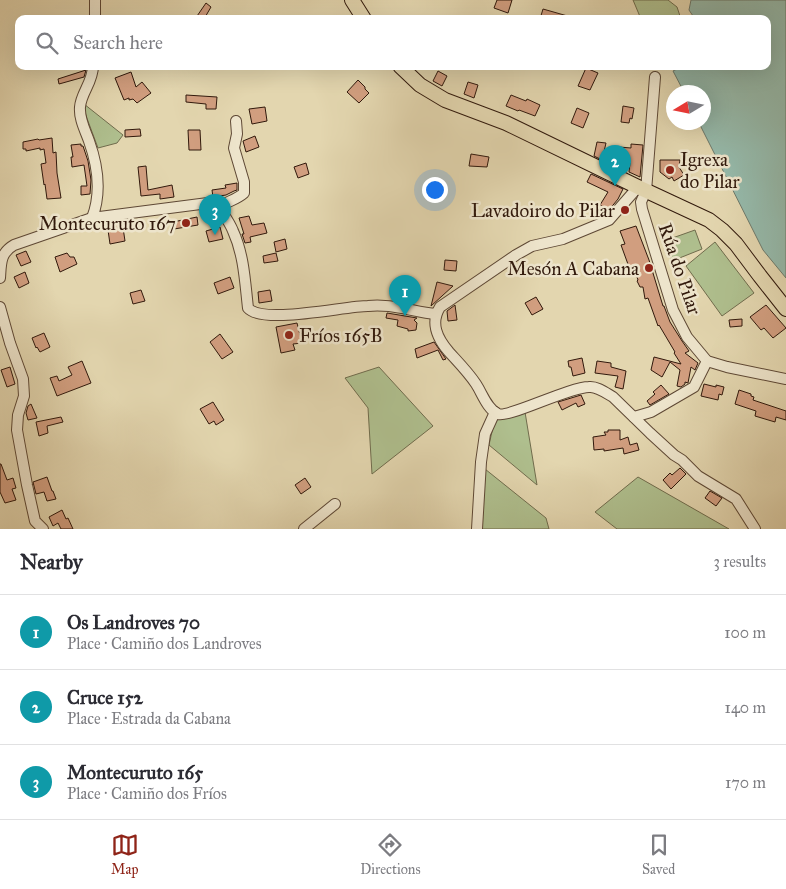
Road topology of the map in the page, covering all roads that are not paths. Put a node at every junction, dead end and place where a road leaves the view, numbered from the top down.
1 (96, 0) edge
2 (352, 0) edge
3 (95, 15) edge
4 (361, 15) edge
5 (93, 70) edge
6 (404, 70) edge
7 (655, 77) dead end
8 (236, 121) dead end
9 (642, 189) junction
10 (219, 207) junction
11 (92, 218) junction
12 (0, 278) edge
13 (0, 307) edge
14 (786, 308) edge
15 (436, 314) junction
16 (707, 361) junction
17 (786, 379) edge
18 (495, 412) junction
19 (634, 417) junction
20 (335, 504) dead end
21 (34, 525) edge
22 (42, 529) edge
23 (304, 529) edge
24 (477, 529) edge
25 (755, 529) edge

1 - 3 street
2 - 4 main road
5 - 11 street
6 - 9 main road
7 - 9 street, Rúa do Pilar
8 - 10 street
9 - 14 main road
9 - 15 street
9 - 16 street, Rúa do Pilar
10 - 11 street
10 - 15 street
11 - 12 street
13 - 21 street
15 - 18 street
16 - 17 street
16 - 19 street
18 - 19 street
18 - 24 street
19 - 25 street
20 - 23 street
21 - 22 street

